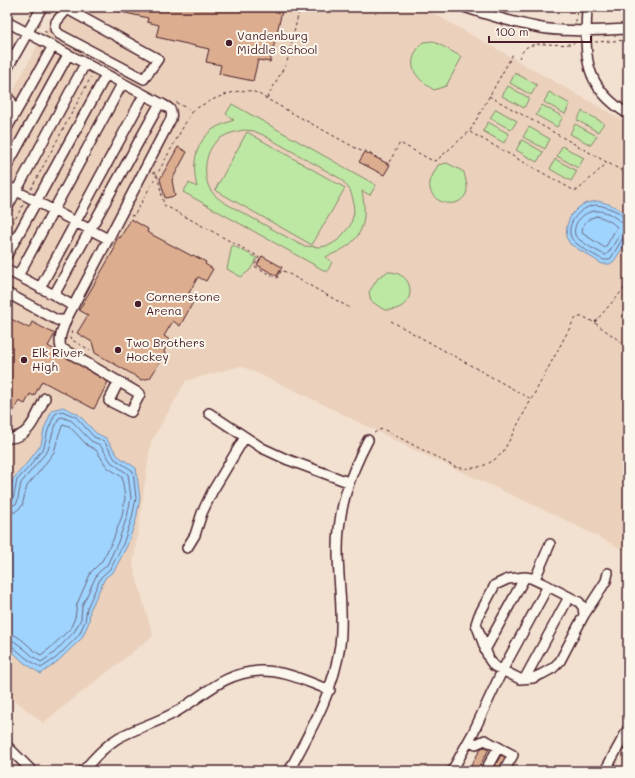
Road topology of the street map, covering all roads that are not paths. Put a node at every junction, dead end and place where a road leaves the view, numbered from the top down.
1 (42, 7) edge
2 (464, 7) edge
3 (587, 7) edge
4 (7, 22) edge
5 (628, 29) edge
6 (586, 30) junction
7 (27, 33) junction
8 (53, 46) junction
9 (68, 55) junction
10 (85, 64) junction
11 (7, 69) edge
12 (106, 75) junction
13 (144, 79) junction
14 (122, 84) junction
15 (140, 93) junction
16 (7, 97) edge
17 (160, 103) junction
18 (7, 114) edge
19 (628, 114) edge
20 (7, 128) edge
21 (7, 166) edge
22 (7, 186) edge
23 (16, 191) junction
24 (37, 201) junction
25 (7, 208) edge
26 (54, 210) junction
27 (75, 222) junction
28 (90, 230) junction
29 (108, 239) junction
30 (7, 255) edge
31 (7, 270) edge
32 (18, 276) junction
33 (40, 288) junction
34 (7, 293) edge
35 (54, 295) junction
36 (73, 306) junction
37 (66, 320) junction
38 (119, 382) dead end
39 (45, 398) dead end
40 (209, 413) dead end
41 (245, 437) junction
42 (7, 438) edge
43 (368, 440) road end
44 (348, 482) junction
45 (550, 544) dead end
46 (186, 548) dead end
47 (608, 573) dead end
48 (530, 578) junction
49 (548, 586) junction
50 (569, 597) junction
51 (584, 615) junction
52 (486, 650) junction
53 (502, 671) junction
54 (525, 678) junction
55 (330, 690) junction
56 (628, 728) edge
57 (469, 740) junction
58 (7, 746) edge
59 (498, 748) junction
60 (32, 771) edge
61 (82, 771) edge
62 (289, 771) edge
63 (452, 771) edge
64 (485, 771) edge
65 (504, 771) edge
66 (605, 771) edge

1 - 7 street
2 - 6 street
3 - 6 street
4 - 7 street
5 - 6 street
6 - 19 street
7 - 8 street
7 - 11 street
8 - 9 street
8 - 20 street
9 - 10 street
9 - 21 street
10 - 12 street
10 - 23 street
12 - 14 street
12 - 24 street
13 - 13 street
13 - 15 street
14 - 15 street
14 - 26 street
15 - 17 street
15 - 27 street
16 - 18 street
17 - 28 street
17 - 29 street
22 - 23 street
23 - 24 street
23 - 25 street
24 - 26 street
24 - 30 street
26 - 27 street
26 - 32 street
27 - 28 street
27 - 33 street
28 - 29 street
28 - 35 street
29 - 36 street
31 - 32 street
32 - 33 street
33 - 35 street
34 - 37 street
35 - 36 street
36 - 37 street
37 - 38 street
39 - 42 street
40 - 41 street
41 - 44 street
41 - 46 street
43 - 44 street
44 - 55 street
45 - 48 street
47 - 51 street
48 - 49 street
48 - 52 street
48 - 52 street
49 - 50 street
49 - 53 street
50 - 51 street
50 - 54 street
51 - 54 street
52 - 53 street
53 - 54 street
53 - 57 street
55 - 61 street
55 - 62 street
56 - 66 street
57 - 59 street
57 - 63 street
58 - 60 street
59 - 64 street
59 - 65 street

